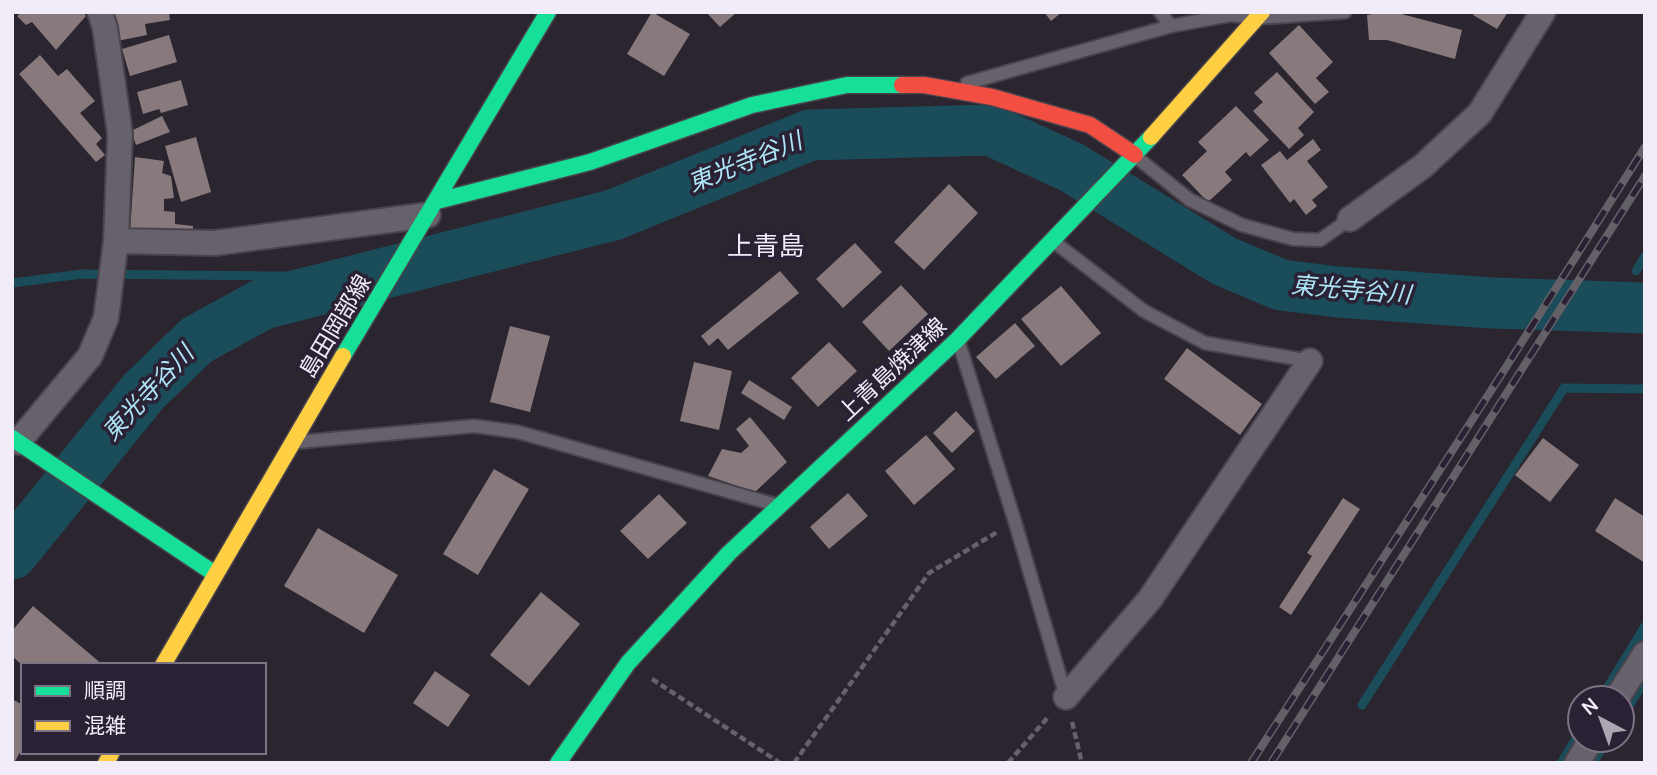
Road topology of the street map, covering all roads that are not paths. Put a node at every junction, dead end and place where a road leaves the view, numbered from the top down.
1 (100, 12) edge
2 (548, 12) edge
3 (1160, 12) edge
4 (1345, 12) edge
5 (1543, 12) edge
6 (1259, 15) edge
7 (1171, 26) junction
8 (951, 90) junction
9 (1135, 155) junction
10 (432, 208) junction
11 (1350, 219) joint
12 (1057, 236) junction
13 (116, 241) junction
14 (957, 340) junction
15 (1310, 361) joint
16 (291, 443) junction
17 (21, 444) edge
18 (779, 506) junction
19 (215, 574) junction
20 (1645, 654) edge
21 (164, 663) edge
22 (1626, 684) edge
23 (1066, 697) joint
24 (558, 763) edge

1 - 13 street
2 - 10 main road, 島田岡部線
3 - 7 lane
4 - 6 lane
5 - 11 street
6 - 7 lane
6 - 9 main road, 上青島焼津線
7 - 8 lane
8 - 9 main road
8 - 10 main road
9 - 11 lane
9 - 12 main road, 上青島焼津線
10 - 13 street
10 - 16 main road, 島田岡部線
12 - 14 main road, 上青島焼津線
12 - 15 lane
13 - 17 street
14 - 18 main road, 上青島焼津線
14 - 23 lane
15 - 23 street
16 - 18 lane
16 - 19 main road, 島田岡部線
17 - 19 main road
18 - 24 main road, 上青島焼津線
19 - 21 main road, 島田岡部線
20 - 22 street

